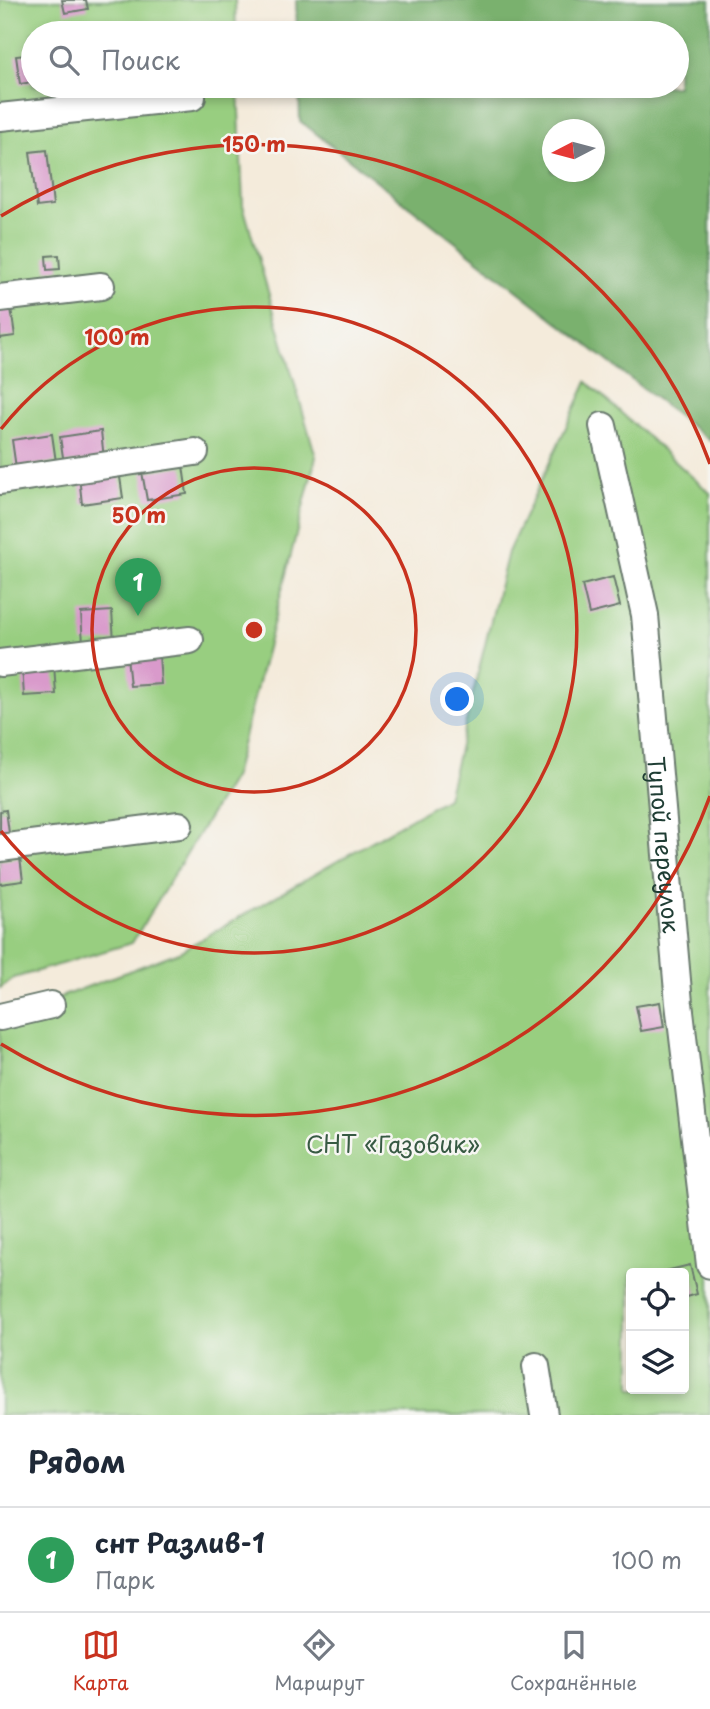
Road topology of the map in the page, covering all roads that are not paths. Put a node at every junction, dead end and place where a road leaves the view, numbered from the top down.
1 (182, 98) edge
2 (0, 117) edge
3 (101, 286) dead end
4 (0, 298) edge
5 (603, 426) dead end
6 (195, 452) dead end
7 (0, 481) edge
8 (190, 640) dead end
9 (0, 663) edge
10 (179, 825) dead end
11 (0, 848) edge
12 (51, 1005) dead end
13 (0, 1017) edge
14 (710, 1265) edge
15 (537, 1366) dead end
16 (544, 1415) edge

1 - 2 lane
3 - 4 lane
5 - 14 lane, Тупой переулок
6 - 7 lane
8 - 9 lane
10 - 11 lane
12 - 13 lane
15 - 16 lane

